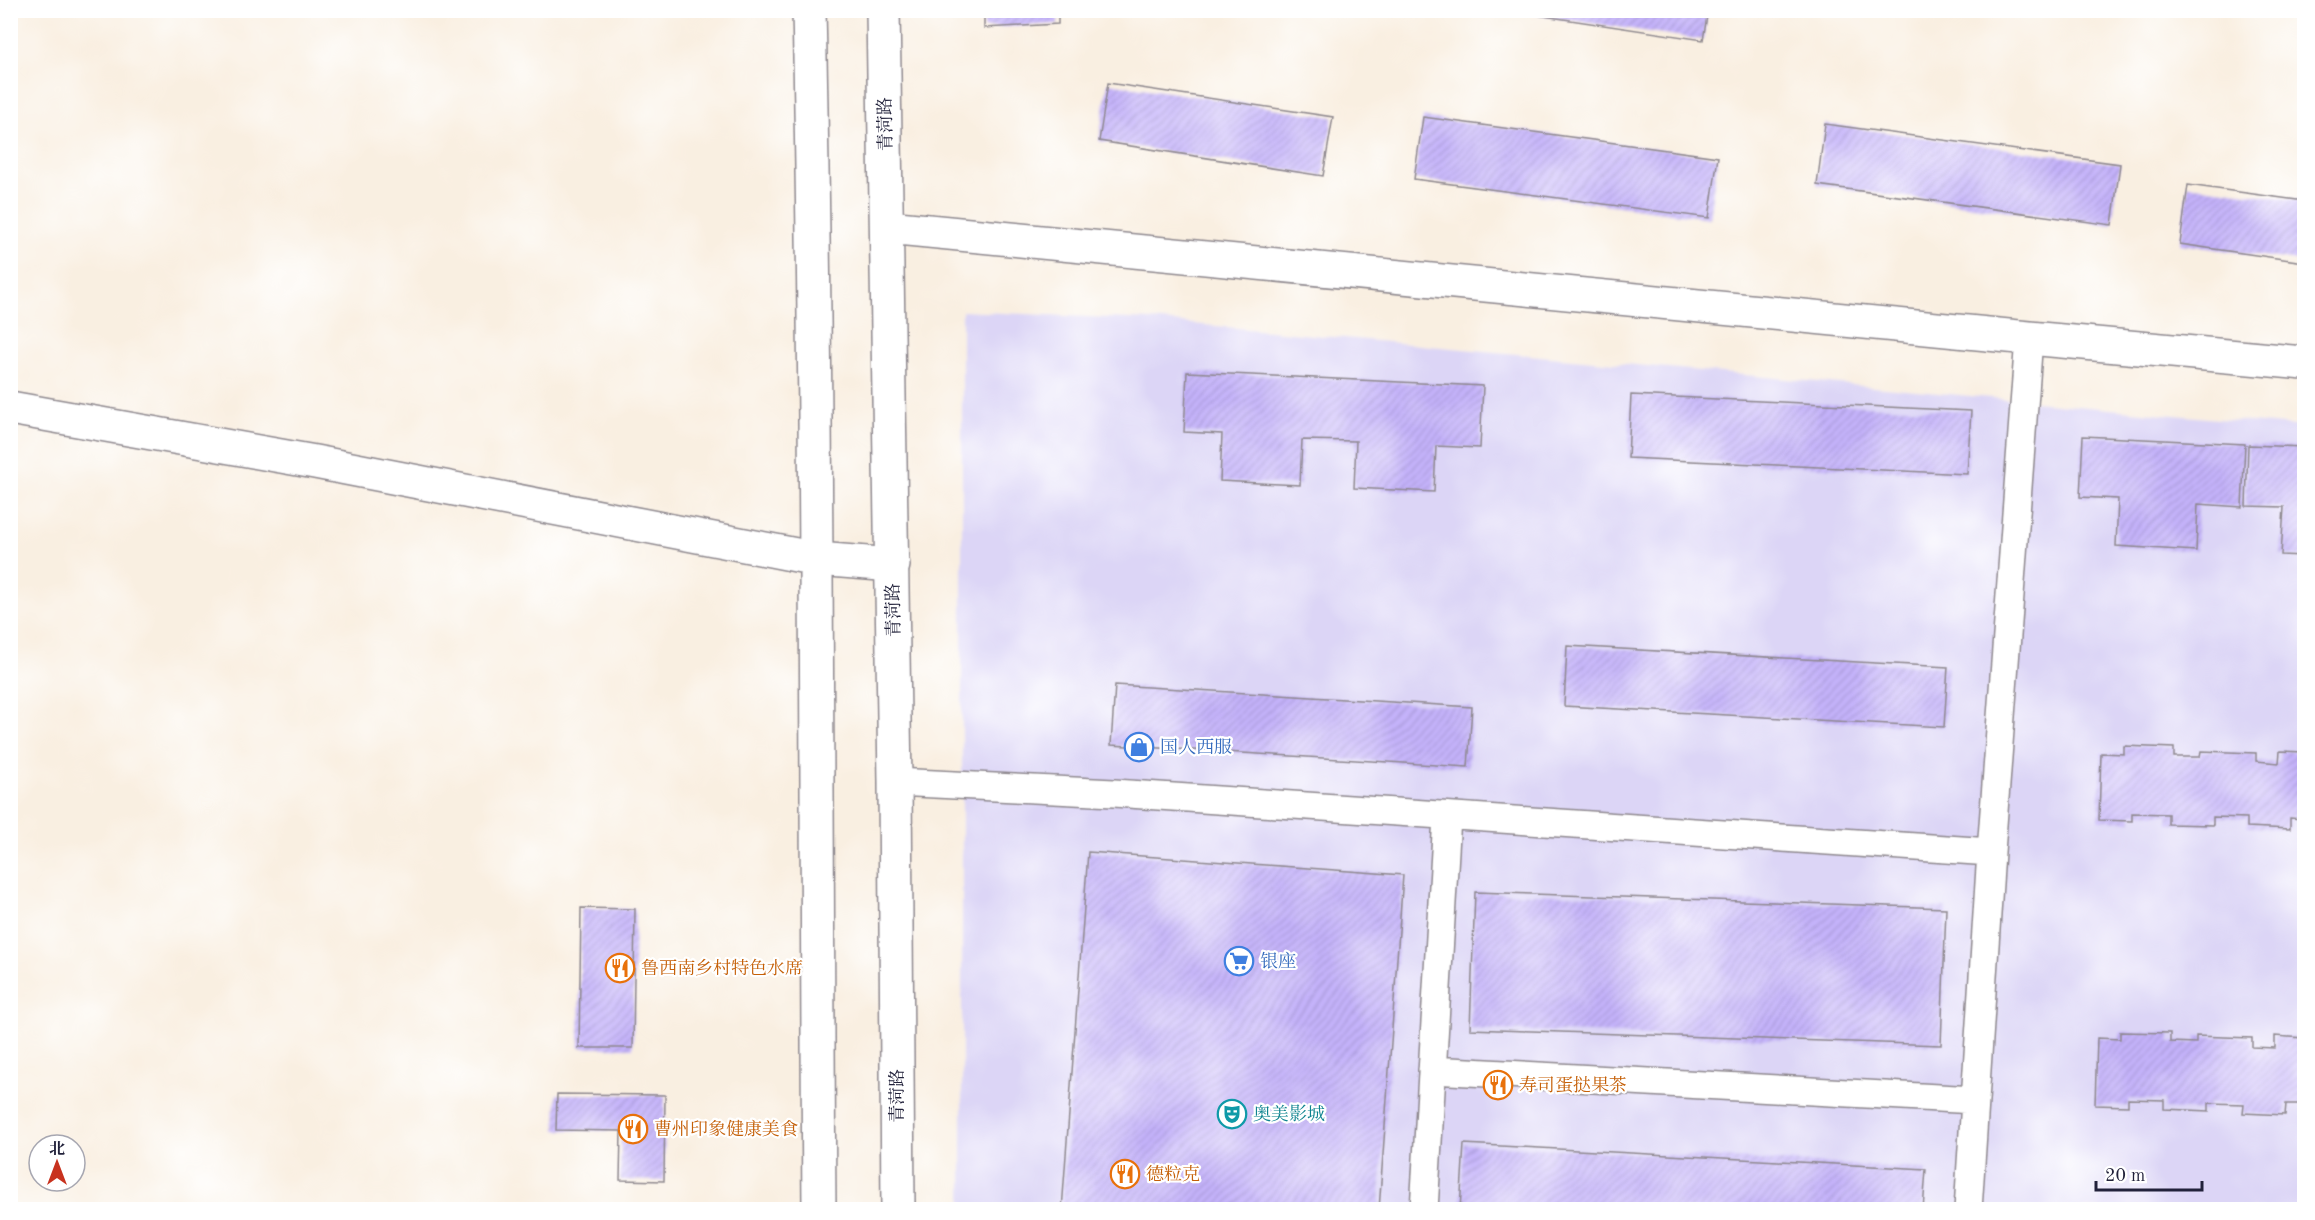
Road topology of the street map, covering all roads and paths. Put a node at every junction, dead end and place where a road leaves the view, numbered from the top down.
1 (809, 10) edge
2 (883, 10) edge
3 (887, 226) junction
4 (2029, 339) junction
5 (2304, 363) edge
6 (10, 408) edge
7 (817, 559) junction
8 (892, 565) junction
9 (896, 782) junction
10 (1447, 817) junction
11 (1991, 852) junction
12 (1432, 1070) junction
13 (1975, 1100) junction
14 (819, 1209) edge
15 (898, 1209) edge
16 (1424, 1209) edge
17 (1968, 1209) edge

1 - 7 main road
2 - 3 main road, 青菏路
3 - 4 main road
3 - 8 main road, 青菏路
4 - 5 main road
4 - 11 street
6 - 7 main road
7 - 8 main road
7 - 14 main road
8 - 9 main road, 青菏路
9 - 10 street
9 - 15 main road, 青菏路
10 - 11 street
10 - 12 street
11 - 13 street
12 - 13 street
12 - 16 street
13 - 17 street

